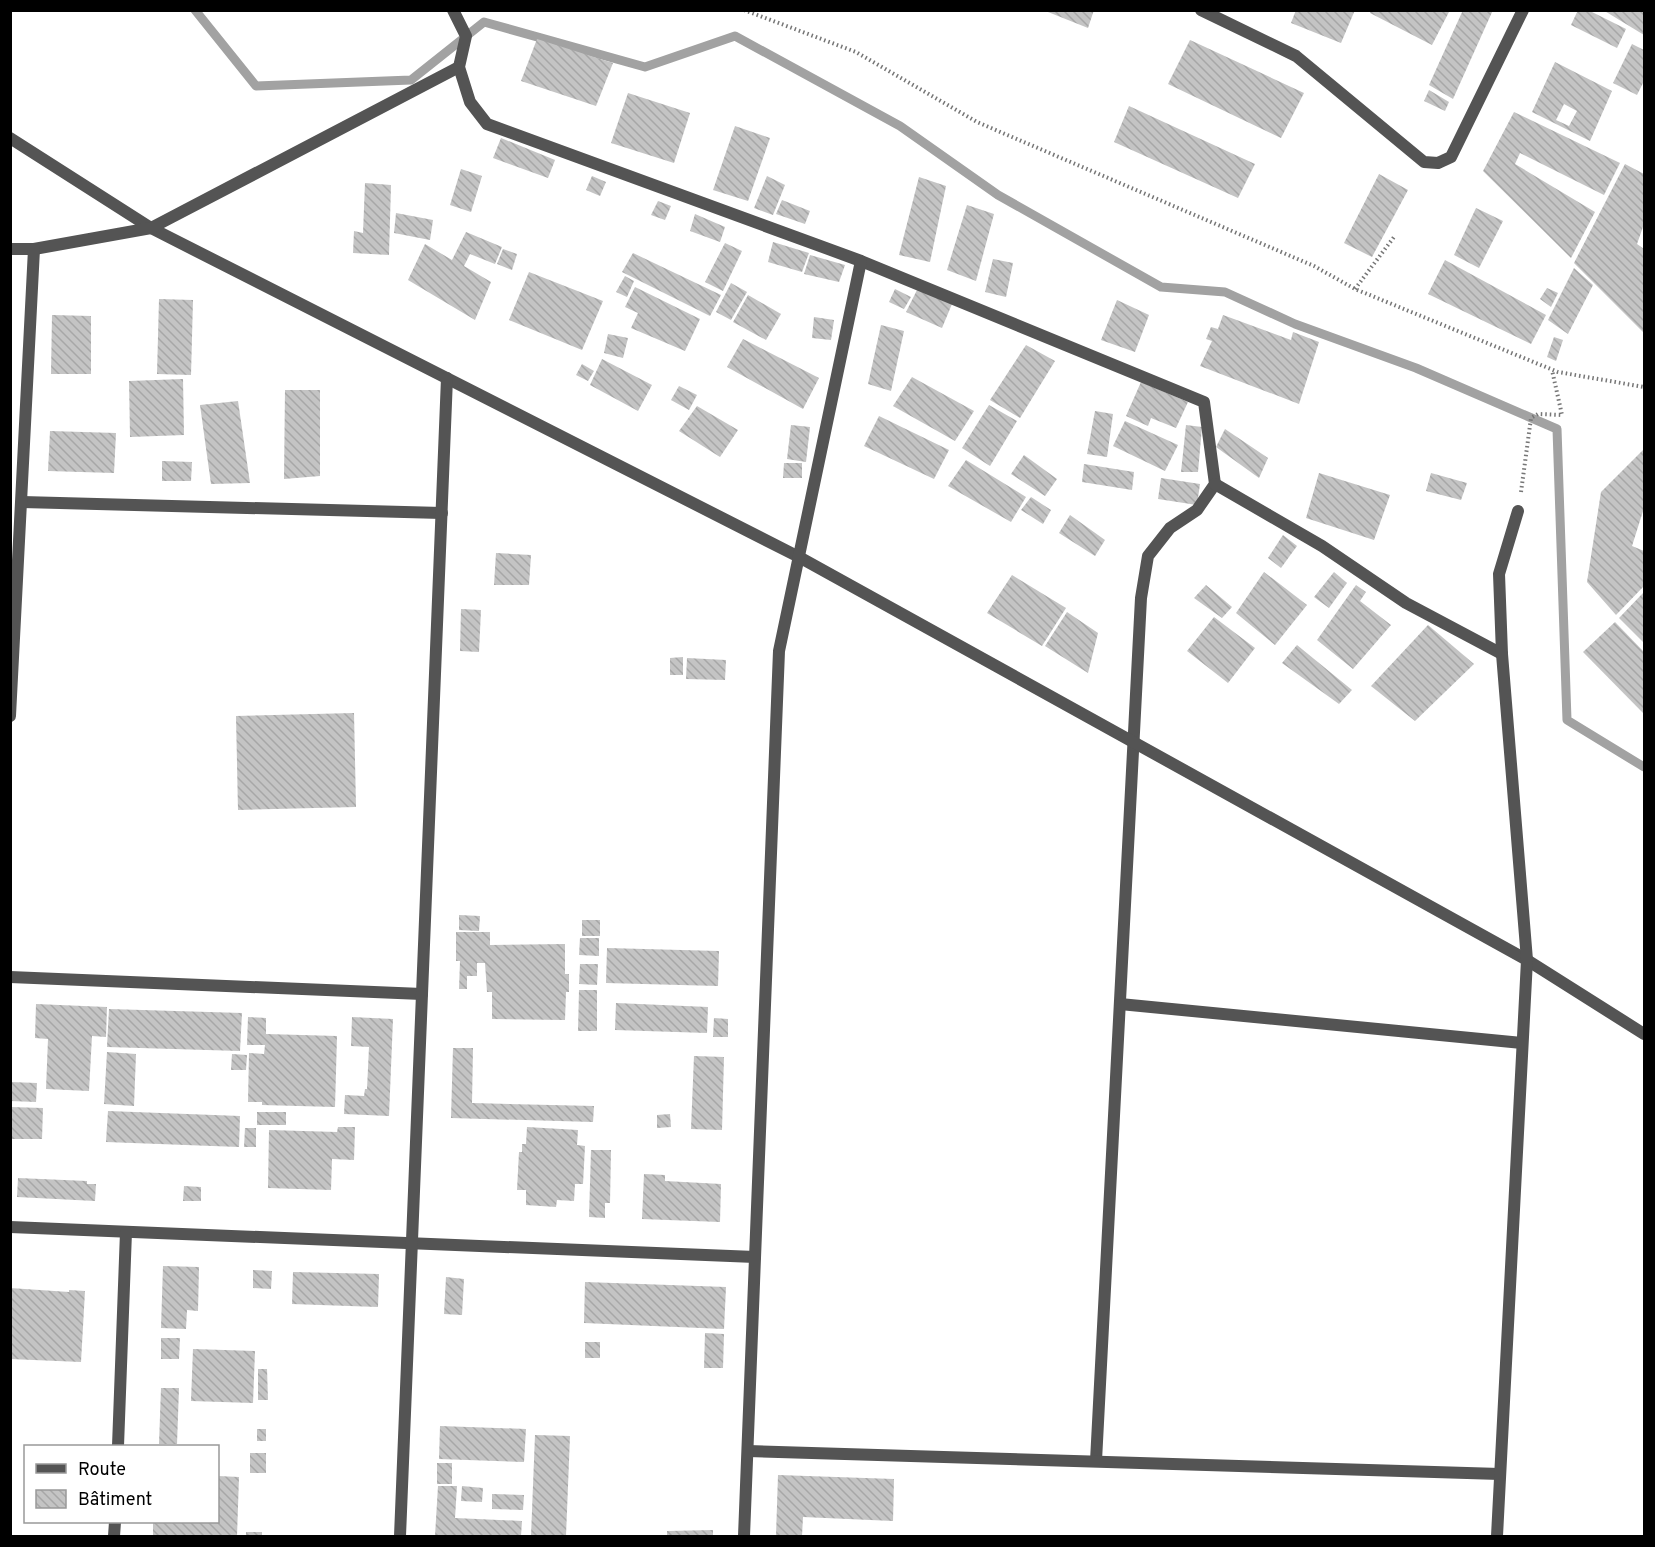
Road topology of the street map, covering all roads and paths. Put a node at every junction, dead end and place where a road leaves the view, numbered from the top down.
1 (453, 10) edge
2 (744, 10) edge
3 (1201, 10) edge
4 (1523, 10) edge
5 (459, 67) junction
6 (10, 138) edge
7 (151, 228) junction
8 (1394, 237) dead end
9 (10, 249) edge
10 (34, 249) junction
11 (861, 261) junction
12 (1355, 289) junction
13 (1552, 370) junction
14 (447, 378) junction
15 (1644, 387) edge
16 (1215, 484) junction
17 (22, 502) junction
18 (1518, 511) joint
19 (442, 513) junction
20 (799, 557) junction
21 (1502, 654) junction
22 (10, 716) edge
23 (1134, 741) junction
24 (1527, 960) junction
25 (10, 977) edge
26 (422, 994) junction
27 (1120, 1004) junction
28 (1644, 1034) edge
29 (1522, 1042) junction
30 (10, 1227) edge
31 (126, 1232) junction
32 (412, 1244) junction
33 (755, 1257) junction
34 (118, 1445) edge
35 (748, 1451) junction
36 (1096, 1461) junction
37 (1500, 1474) junction
38 (400, 1536) edge
39 (744, 1536) edge
40 (1497, 1536) edge

1 - 5 street
2 - 12 path
3 - 4 street
5 - 7 street
5 - 11 street
6 - 7 street
7 - 10 street
7 - 14 street
8 - 12 path
9 - 10 street
10 - 17 street
11 - 16 street
11 - 20 street
12 - 13 path
13 - 15 path
13 - 18 path
14 - 19 street
14 - 20 street
16 - 21 street
16 - 23 street
17 - 19 street
17 - 22 street
18 - 21 street
19 - 26 street
20 - 23 street
20 - 33 street
21 - 24 street
23 - 24 street
23 - 27 street
24 - 28 street
24 - 29 street
25 - 26 street
26 - 32 street
27 - 29 street
27 - 36 street
29 - 37 street
30 - 31 street
31 - 32 street
31 - 34 street
32 - 33 street
32 - 38 street
33 - 35 street
35 - 36 street
35 - 39 street
36 - 37 street
37 - 40 street

